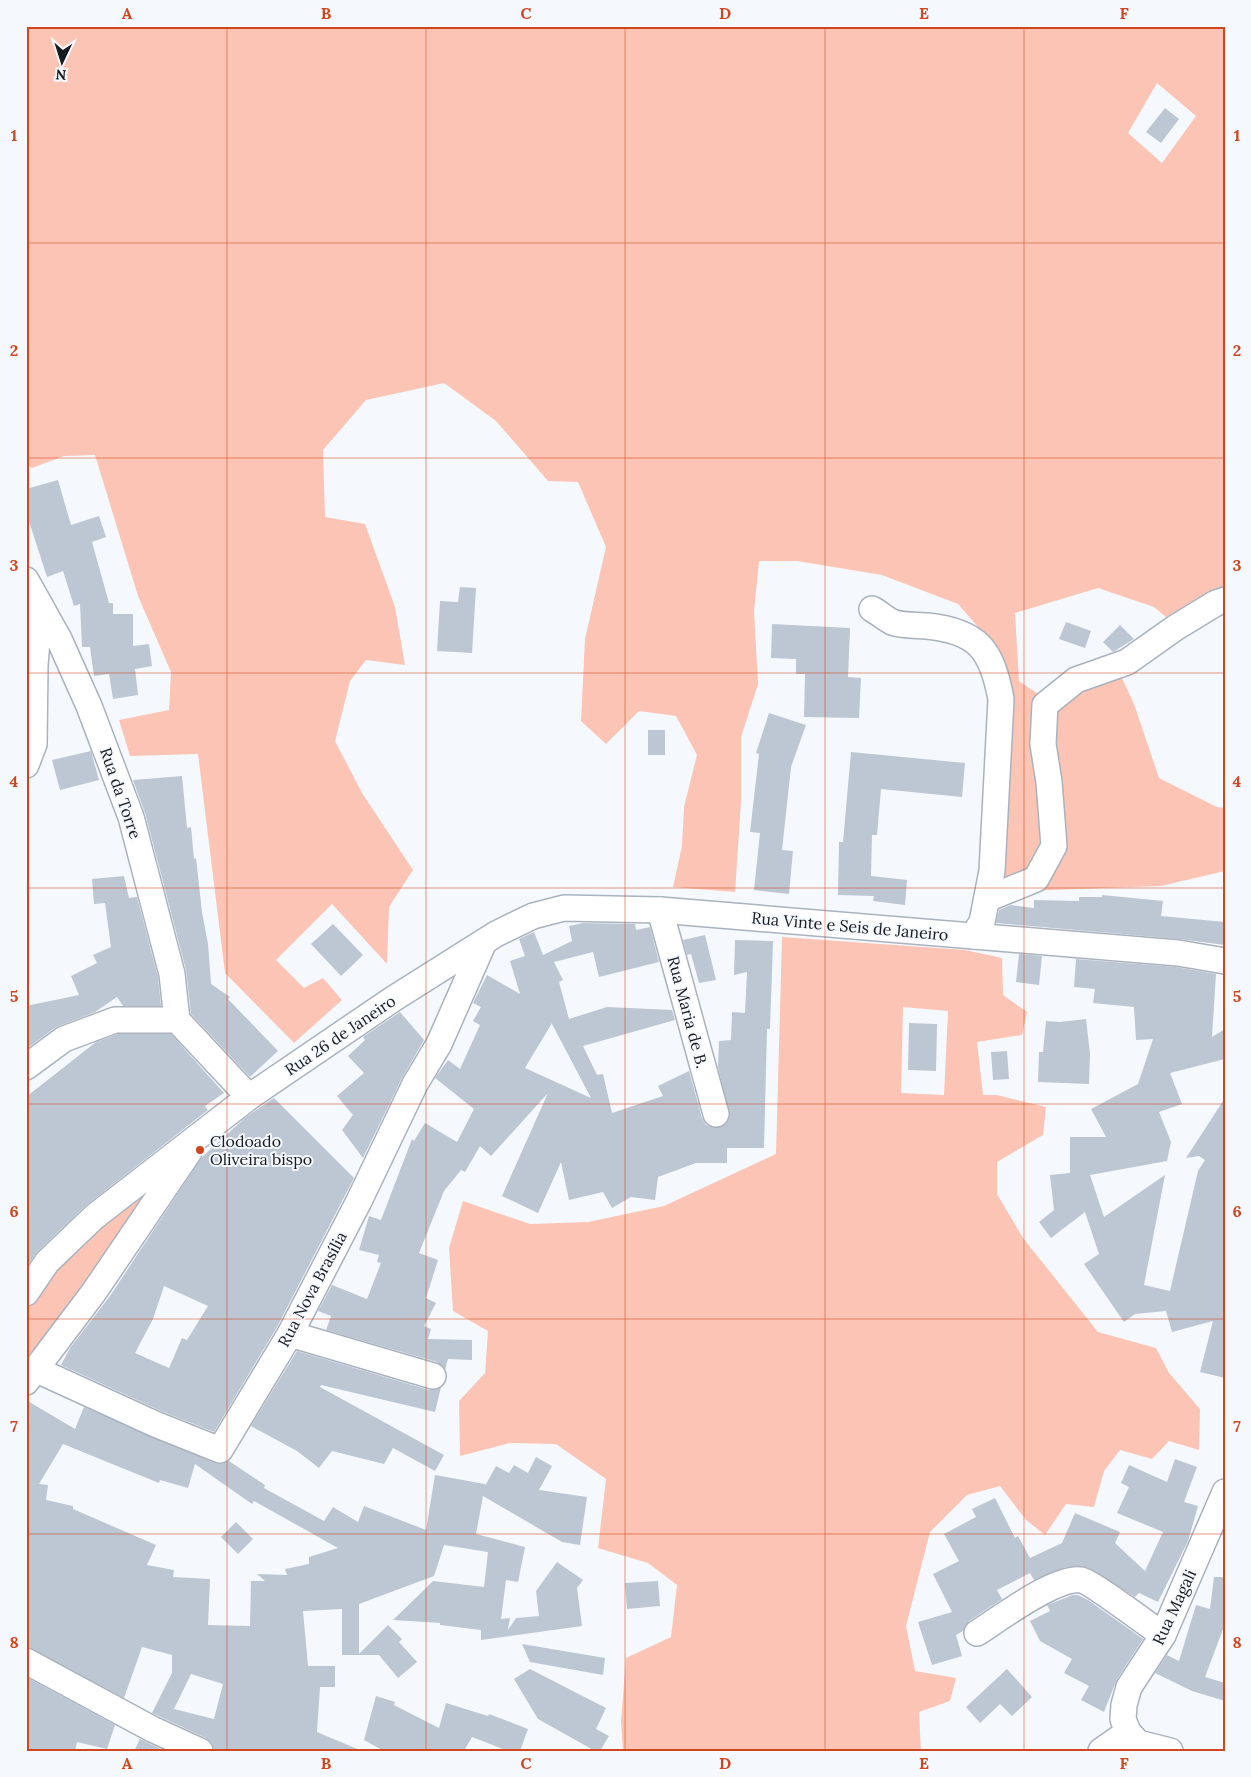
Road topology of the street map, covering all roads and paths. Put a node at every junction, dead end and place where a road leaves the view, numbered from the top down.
1 (26, 580) edge
2 (1225, 600) edge
3 (40, 605) junction
4 (872, 610) dead end
5 (26, 765) edge
6 (987, 899) junction
7 (660, 910) junction
8 (972, 936) junction
9 (483, 944) junction
10 (1225, 961) edge
11 (177, 1020) junction
12 (26, 1067) edge
13 (249, 1097) junction
14 (716, 1114) dead end
15 (202, 1134) junction
16 (26, 1294) edge
17 (290, 1334) junction
18 (31, 1376) edge
19 (434, 1376) dead end
20 (1225, 1492) edge
21 (976, 1633) dead end
22 (1163, 1635) junction
23 (26, 1661) edge
24 (1128, 1732) junction
25 (200, 1751) edge
26 (1101, 1751) edge
27 (1170, 1751) edge

1 - 3 street, Rua da Torre
2 - 6 street
3 - 5 street
3 - 11 street, Rua da Torre
4 - 6 street
6 - 8 street
7 - 8 street, Rua Vinte e Seis de Janeiro
7 - 9 street, Rua Vinte e Seis de Janeiro
7 - 14 street, Rua Maria de B.
8 - 10 street, Rua Vinte e Seis de Janeiro
9 - 13 street, Rua 26 de Janeiro
9 - 17 street, Rua Nova Brasília
11 - 12 street
11 - 13 street
13 - 15 street, Rua 26 de Janeiro
15 - 16 street, Rua 26 de Janeiro
15 - 18 street, Rua 26 de Janeiro
17 - 18 street, Rua Nova Brasília
17 - 19 street
20 - 22 street, Rua Magali
21 - 22 street
22 - 24 street, Rua Magali
23 - 25 street
24 - 26 street
24 - 27 street

